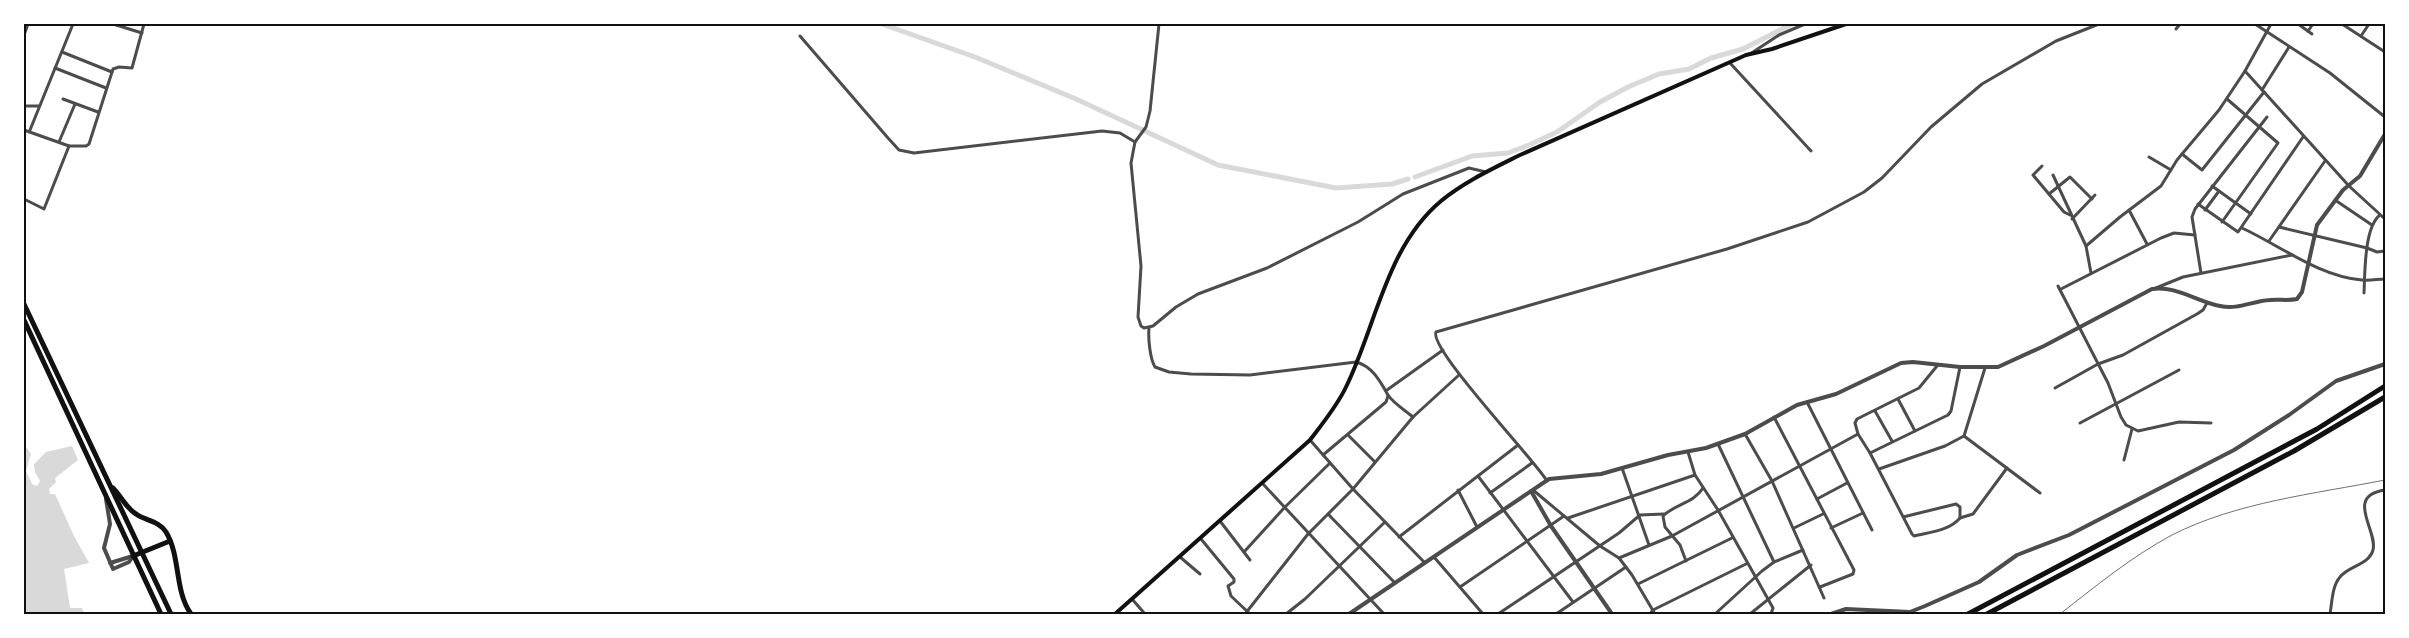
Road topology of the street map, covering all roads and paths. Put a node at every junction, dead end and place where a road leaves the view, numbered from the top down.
1 (28, 24) edge
2 (73, 24) edge
3 (113, 24) edge
4 (144, 24) edge
5 (1159, 24) edge
6 (1806, 24) edge
7 (1846, 24) edge
8 (2099, 24) edge
9 (2180, 24) edge
10 (2255, 24) edge
11 (2271, 24) edge
12 (2298, 24) edge
13 (2313, 24) edge
14 (2342, 24) edge
15 (2370, 24) edge
16 (2176, 29) dead end
17 (2267, 32) junction
18 (142, 33) junction
19 (24, 34) edge
20 (800, 36) dead end
21 (2361, 36) junction
22 (2289, 46) junction
23 (62, 52) junction
24 (2385, 52) edge
25 (1749, 54) junction
26 (1730, 62) junction
27 (55, 68) junction
28 (2246, 71) junction
29 (112, 72) junction
30 (106, 88) junction
31 (2263, 91) junction
32 (63, 99) dead end
33 (2227, 99) junction
34 (76, 104) junction
35 (24, 106) edge
36 (39, 106) junction
37 (98, 112) junction
38 (2246, 116) junction
39 (2267, 117) dead end
40 (2385, 117) edge
41 (2258, 127) junction
42 (24, 130) edge
43 (30, 130) junction
44 (2385, 134) edge
45 (2304, 136) junction
46 (59, 142) junction
47 (1136, 142) junction
48 (69, 146) junction
49 (1810, 151) dead end
50 (2182, 154) junction
51 (2149, 157) dead end
52 (2325, 161) junction
53 (2042, 166) dead end
54 (2171, 170) junction
55 (1486, 172) junction
56 (2053, 175) dead end
57 (2058, 186) junction
58 (2212, 186) junction
59 (2348, 186) junction
60 (2219, 191) junction
61 (2049, 194) junction
62 (2095, 195) dead end
63 (24, 199) edge
64 (2092, 199) junction
65 (2336, 200) junction
66 (2236, 202) junction
67 (2198, 204) junction
68 (2129, 210) junction
69 (2205, 210) junction
70 (2251, 214) junction
71 (2072, 217) junction
72 (2384, 217) edge
73 (2222, 222) junction
74 (2372, 225) junction
75 (2279, 227) junction
76 (2242, 228) junction
77 (2314, 234) junction
78 (2194, 235) junction
79 (2269, 241) junction
80 (2147, 244) junction
81 (2086, 246) junction
82 (2367, 248) junction
83 (2385, 251) edge
84 (2292, 254) junction
85 (2309, 263) junction
86 (2091, 273) junction
87 (2201, 273) junction
88 (2385, 279) edge
89 (2364, 281) junction
90 (2156, 288) junction
91 (2364, 294) dead end
92 (2207, 303) junction
93 (24, 304) edge
94 (24, 320) edge
95 (2079, 327) junction
96 (1149, 328) junction
97 (1442, 350) junction
98 (2098, 364) junction
99 (2385, 364) edge
100 (1938, 366) junction
101 (1960, 368) junction
102 (1985, 368) junction
103 (2179, 370) dead end
104 (1460, 375) junction
105 (2385, 386) edge
106 (2055, 388) dead end
107 (1387, 390) junction
108 (1388, 395) junction
109 (2385, 396) edge
110 (1898, 399) junction
111 (1807, 402) junction
112 (2116, 403) junction
113 (1875, 410) junction
114 (1412, 417) junction
115 (1774, 417) junction
116 (2080, 423) dead end
117 (2211, 423) dead end
118 (2132, 429) junction
119 (1915, 431) junction
120 (1745, 434) junction
121 (1858, 434) junction
122 (1348, 435) junction
123 (1964, 436) junction
124 (1310, 440) junction
125 (1892, 442) junction
126 (1718, 444) junction
127 (1518, 445) junction
128 (1831, 449) junction
129 (1688, 452) junction
130 (1870, 453) junction
131 (1323, 455) junction
132 (2124, 460) dead end
133 (1375, 462) junction
134 (1330, 463) junction
135 (1532, 463) junction
136 (1801, 466) junction
137 (1622, 468) junction
138 (2008, 468) junction
139 (1879, 469) junction
140 (1695, 475) junction
141 (1478, 476) junction
142 (1546, 481) junction
143 (1772, 481) junction
144 (1848, 483) junction
145 (1262, 484) junction
146 (111, 486) junction
147 (1703, 488) junction
148 (1353, 489) junction
149 (1458, 490) junction
150 (2385, 490) edge
151 (1532, 491) junction
152 (1490, 493) junction
153 (2040, 493) dead end
154 (104, 494) junction
155 (1632, 496) junction
156 (1744, 496) junction
157 (1817, 499) junction
158 (1284, 508) junction
159 (1718, 510) junction
160 (1502, 511) junction
161 (1863, 513) junction
162 (1328, 514) junction
163 (1664, 514) junction
164 (1823, 514) junction
165 (1566, 517) junction
166 (1903, 517) junction
167 (1639, 518) junction
168 (1960, 518) junction
169 (1220, 521) junction
170 (1385, 522) junction
171 (1551, 526) junction
172 (1478, 527) junction
173 (1794, 528) junction
174 (1831, 528) junction
175 (1872, 530) dead end
176 (1308, 534) junction
177 (1399, 536) junction
178 (1672, 536) junction
179 (1732, 538) junction
180 (1201, 539) junction
181 (170, 541) junction
182 (1527, 542) junction
183 (1649, 545) junction
184 (1600, 546) junction
185 (1359, 548) junction
186 (1803, 550) junction
187 (142, 552) junction
188 (1244, 552) junction
189 (133, 556) junction
190 (1180, 557) junction
191 (1434, 557) junction
192 (1619, 558) junction
193 (1250, 560) dead end
194 (1686, 561) junction
195 (1774, 562) junction
196 (110, 563) junction
197 (1425, 563) junction
198 (1575, 563) junction
199 (1746, 564) junction
200 (1811, 565) junction
201 (1626, 566) junction
202 (1338, 567) junction
203 (1200, 574) dead end
204 (1554, 577) junction
205 (1754, 577) junction
206 (1395, 583) junction
207 (1638, 584) junction
208 (1460, 587) junction
209 (1820, 587) junction
210 (1594, 589) junction
211 (1824, 598) dead end
212 (1132, 599) junction
213 (1768, 599) junction
214 (1371, 600) junction
215 (1573, 602) junction
216 (1654, 612) edge
217 (1772, 613) edge
218 (1839, 613) edge
219 (160, 614) edge
220 (170, 614) edge
221 (191, 614) edge
222 (1115, 614) edge
223 (1145, 614) edge
224 (1247, 614) edge
225 (1286, 614) edge
226 (1349, 614) edge
227 (1384, 614) edge
228 (1483, 614) edge
229 (1498, 614) edge
230 (1556, 614) edge
231 (1612, 614) edge
232 (1650, 614) edge
233 (1715, 614) edge
234 (1750, 614) edge
235 (1831, 614) edge
236 (1968, 614) edge
237 (1987, 614) edge
238 (2330, 614) edge

1 - 19 street
2 - 23 street
3 - 18 street
4 - 18 street
5 - 47 street
6 - 25 street
7 - 25 main road
8 - 97 street
9 - 16 street
10 - 17 street
11 - 17 street
12 - 13 street
14 - 21 street
15 - 21 street
17 - 22 street
17 - 28 street
18 - 29 street
20 - 47 street
21 - 24 street
22 - 31 street
22 - 40 street
23 - 27 street
23 - 29 street
25 - 26 main road
26 - 49 street
26 - 55 main road
27 - 30 street
27 - 36 street
28 - 31 street
28 - 33 street
29 - 30 street
30 - 37 street
31 - 38 street
31 - 45 street
32 - 34 street
33 - 38 street
33 - 50 street
34 - 37 street
34 - 46 street
35 - 36 street
36 - 43 street
37 - 48 street
38 - 41 street
38 - 50 street
39 - 41 street
41 - 58 street
41 - 66 street
42 - 43 street
43 - 46 street
44 - 59 street
45 - 52 street
45 - 70 street
46 - 48 street
47 - 96 street
48 - 63 street
50 - 54 street
51 - 54 street
52 - 59 street
52 - 75 street
53 - 61 street
54 - 68 street
55 - 96 street
55 - 124 main road
56 - 57 street
57 - 61 street
57 - 64 street
57 - 71 street
58 - 60 street
58 - 67 street
59 - 65 street
59 - 72 street
60 - 66 street
60 - 69 street
61 - 71 street
62 - 64 street
64 - 71 street
65 - 74 street
65 - 77 street
66 - 70 street
66 - 73 street
67 - 69 street
67 - 78 street
68 - 80 street
68 - 81 street
69 - 73 street
70 - 76 street
71 - 81 street
72 - 74 street
73 - 76 street
74 - 82 street
75 - 77 street
75 - 79 street
76 - 79 street
77 - 82 street
77 - 85 street
78 - 80 street
78 - 87 street
79 - 84 street
80 - 86 street
81 - 86 street
82 - 83 street
82 - 89 street
84 - 85 street
84 - 87 street
85 - 89 street
85 - 92 street
86 - 95 street
87 - 90 street
88 - 89 street
89 - 91 street
90 - 92 street
90 - 95 street
92 - 98 street
93 - 146 highway
94 - 154 highway
95 - 98 street
95 - 102 street
96 - 107 street
97 - 104 street
97 - 107 street
98 - 106 street
98 - 112 street
99 - 218 street
100 - 101 street
100 - 110 street
100 - 111 street
101 - 102 street
101 - 119 street
102 - 123 street
103 - 112 street
104 - 114 street
104 - 127 street
105 - 236 highway
107 - 108 street
108 - 114 street
108 - 122 street
109 - 237 highway
110 - 113 street
110 - 119 street
111 - 115 street
111 - 128 street
112 - 116 street
112 - 118 street
113 - 121 street
113 - 125 street
114 - 133 street
115 - 120 street
115 - 136 street
117 - 118 street
118 - 132 street
119 - 125 street
120 - 126 street
120 - 143 street
121 - 128 street
121 - 130 street
122 - 131 street
122 - 133 street
123 - 138 street
123 - 139 street
124 - 131 street
124 - 145 main road
125 - 130 street
126 - 129 street
126 - 156 street
127 - 135 street
127 - 141 street
128 - 136 street
128 - 144 street
129 - 137 street
129 - 140 street
130 - 139 street
131 - 134 street
133 - 148 street
134 - 148 street
134 - 158 street
135 - 142 street
135 - 152 street
136 - 143 street
136 - 157 street
137 - 142 street
137 - 155 street
138 - 153 street
138 - 168 street
139 - 166 street
140 - 147 street
140 - 155 street
141 - 149 street
141 - 152 street
142 - 151 street
143 - 156 street
143 - 173 street
144 - 157 street
144 - 161 street
145 - 158 street
145 - 169 main road
146 - 181 highway
146 - 187 highway
147 - 159 street
147 - 163 street
148 - 162 street
148 - 170 street
149 - 172 street
149 - 177 street
150 - 238 street
151 - 160 street
151 - 165 street
151 - 171 street
152 - 160 street
154 - 189 highway
154 - 196 street
155 - 165 street
155 - 167 street
156 - 159 street
156 - 195 street
157 - 164 street
158 - 176 street
158 - 188 street
159 - 178 street
159 - 179 street
160 - 172 street
160 - 182 street
161 - 174 street
161 - 175 street
162 - 176 street
162 - 185 street
163 - 167 street
163 - 178 street
164 - 173 street
164 - 174 street
165 - 171 street
165 - 184 street
166 - 168 street
166 - 168 street
167 - 183 street
167 - 184 street
169 - 180 main road
169 - 188 street
170 - 177 street
170 - 185 street
171 - 182 street
171 - 198 street
172 - 191 street
173 - 186 street
174 - 209 street
176 - 202 street
176 - 224 street
177 - 197 street
178 - 183 street
178 - 194 street
179 - 194 street
179 - 199 street
180 - 190 main road
180 - 224 street
181 - 187 highway
181 - 221 highway
182 - 204 street
182 - 208 street
183 - 192 street
184 - 192 street
184 - 198 street
185 - 202 street
185 - 206 street
186 - 195 street
186 - 200 street
187 - 189 highway
187 - 220 highway
188 - 193 street
189 - 196 street
189 - 196 street
189 - 219 highway
190 - 203 street
190 - 212 main road
191 - 197 street
191 - 208 street
192 - 201 street
194 - 207 street
195 - 205 street
197 - 206 street
198 - 204 street
198 - 210 street
199 - 205 street
199 - 216 street
200 - 209 street
200 - 213 street
201 - 207 street
201 - 210 street
202 - 214 street
202 - 225 street
204 - 215 street
204 - 229 street
205 - 213 street
205 - 233 street
206 - 214 street
207 - 216 street
208 - 228 street
209 - 211 street
210 - 215 street
210 - 231 street
212 - 222 main road
212 - 223 street
213 - 217 street
213 - 234 street
214 - 226 street
214 - 227 street
215 - 230 street
216 - 232 street
218 - 235 street

